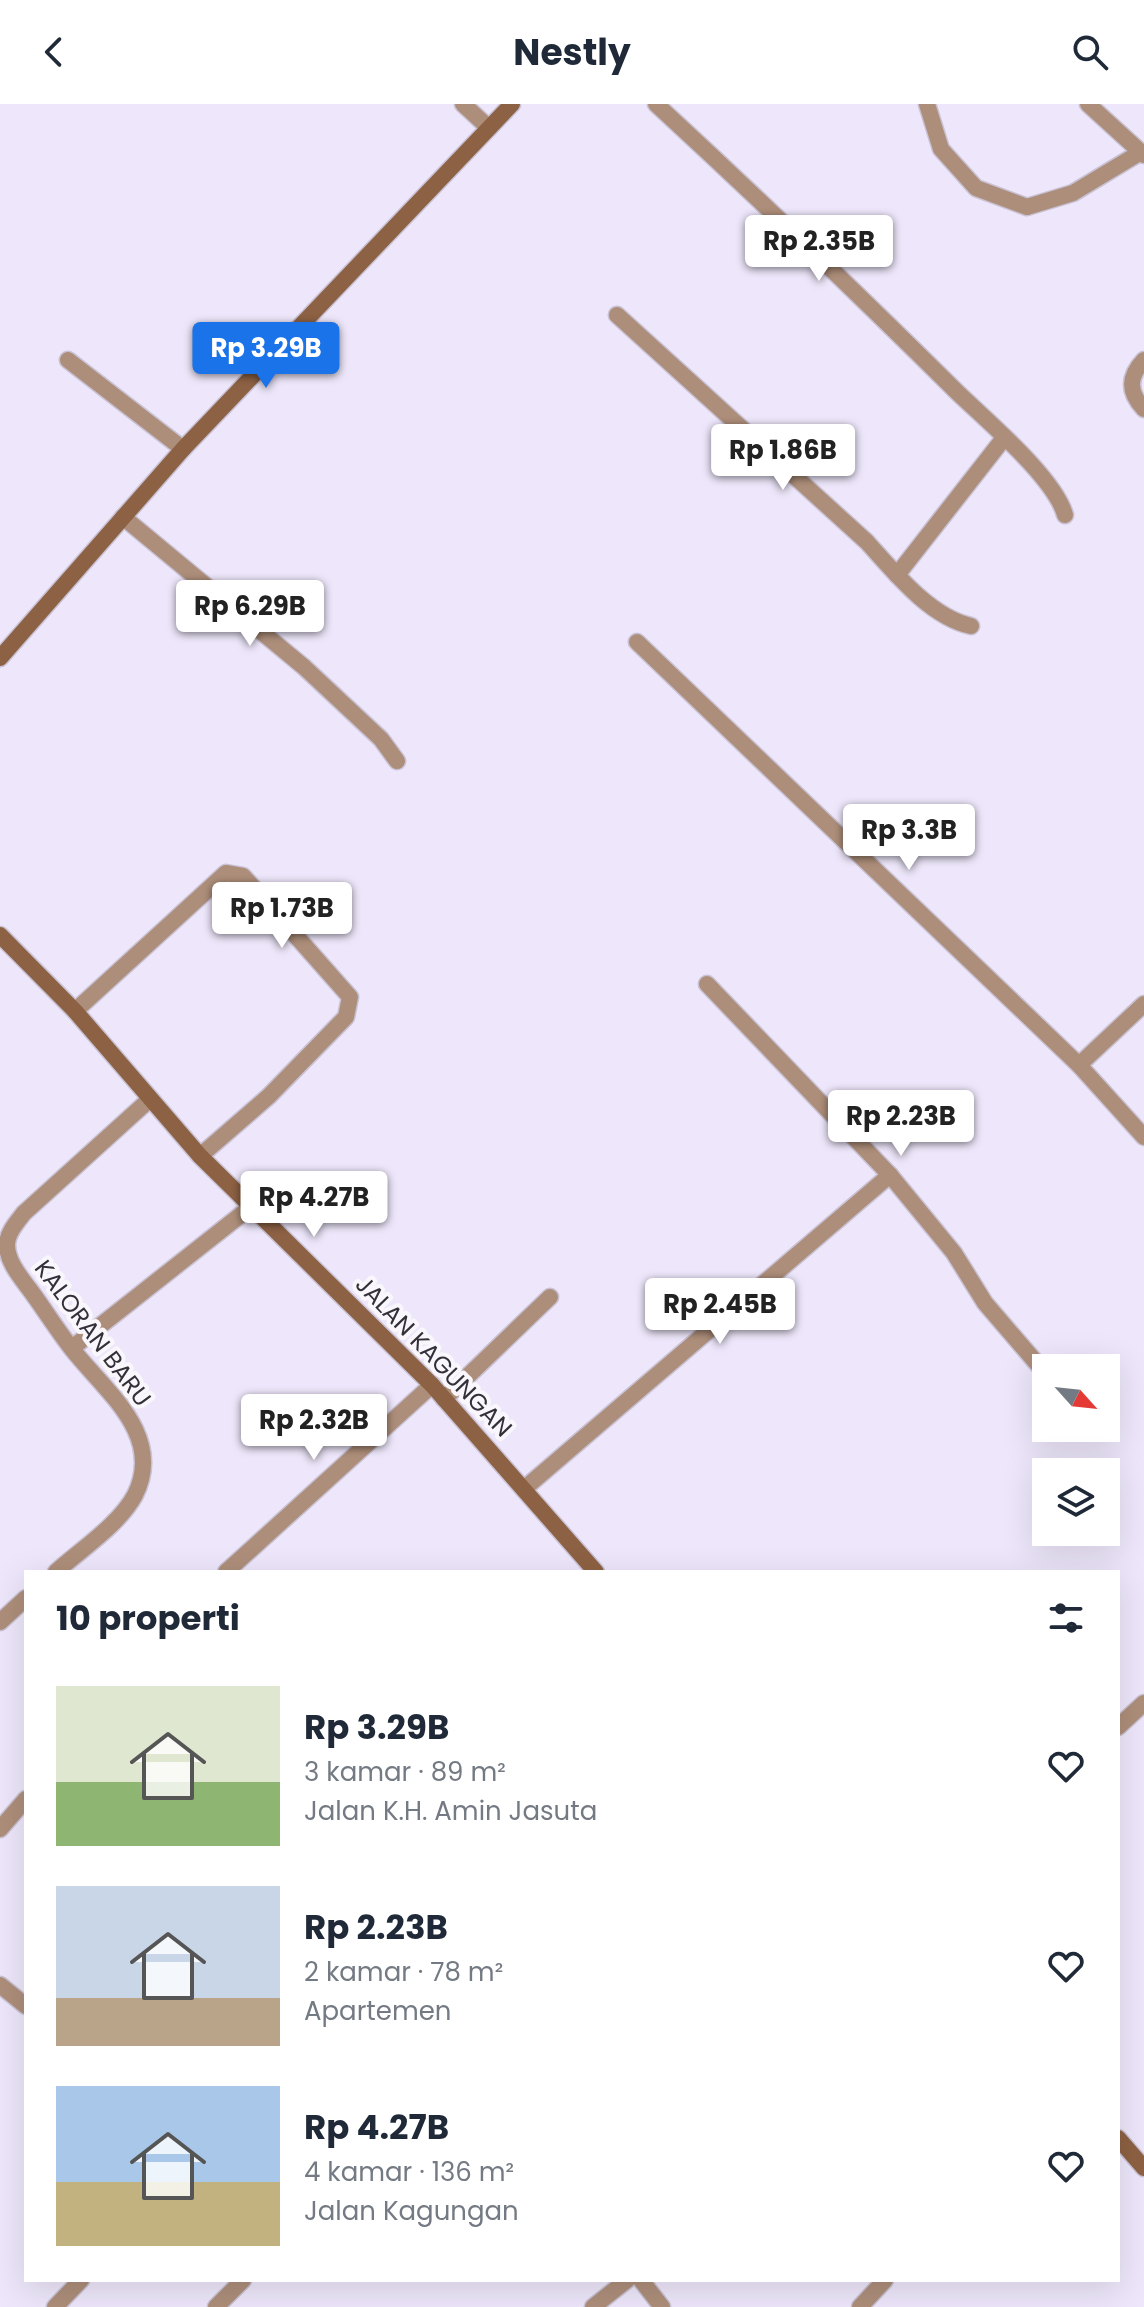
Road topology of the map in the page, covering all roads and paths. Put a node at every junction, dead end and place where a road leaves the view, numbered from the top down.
1 (463, 104) edge
2 (512, 104) edge
3 (656, 104) edge
4 (927, 104) edge
5 (1088, 104) edge
6 (489, 128) junction
7 (1143, 154) edge
8 (617, 315) dead end
9 (68, 360) dead end
10 (1144, 360) edge
11 (1144, 409) edge
12 (1004, 438) junction
13 (183, 449) junction
14 (1065, 515) dead end
15 (123, 517) junction
16 (897, 575) junction
17 (971, 626) dead end
18 (637, 642) dead end
19 (0, 658) edge
20 (397, 761) dead end
21 (0, 935) edge
22 (707, 984) dead end
23 (1144, 1004) edge
24 (75, 1011) junction
25 (1079, 1065) junction
26 (149, 1100) junction
27 (1144, 1137) edge
28 (200, 1156) junction
29 (890, 1175) junction
30 (252, 1206) junction
31 (550, 1297) dead end
32 (72, 1348) junction
33 (1032, 1358) edge
34 (432, 1385) junction
35 (444, 1399) junction
36 (525, 1488) junction
37 (58, 1570) edge
38 (228, 1570) edge
39 (594, 1570) edge
40 (24, 1600) edge
41 (0, 1622) edge
42 (1144, 1703) edge
43 (1120, 1725) edge
44 (24, 1801) edge
45 (0, 1829) edge
46 (0, 1985) edge
47 (24, 2004) edge
48 (1120, 2140) edge
49 (1144, 2168) edge
50 (79, 2282) edge
51 (241, 2282) edge
52 (624, 2282) edge
53 (643, 2282) edge
54 (883, 2282) edge
55 (55, 2307) edge
56 (216, 2307) edge
57 (593, 2307) edge
58 (662, 2307) edge
59 (860, 2307) edge

1 - 6 street
2 - 6 street
3 - 12 street
4 - 7 street
5 - 7 street
6 - 13 street
8 - 16 street
9 - 13 street
10 - 11 street
12 - 14 street
12 - 16 street
13 - 15 street
15 - 19 street
15 - 20 street
16 - 17 street
18 - 25 street
21 - 24 street, JALAN KAGUNGAN
22 - 29 street
23 - 25 street
24 - 26 street, JALAN KAGUNGAN
24 - 28 street
25 - 27 street
26 - 28 street, JALAN KAGUNGAN
26 - 32 street, KALORAN BARU
28 - 30 street, JALAN KAGUNGAN
29 - 33 street
29 - 36 street
30 - 32 street
30 - 34 street, JALAN KAGUNGAN
31 - 35 street
32 - 37 street, KALORAN BARU
34 - 35 street, JALAN KAGUNGAN
34 - 38 street
35 - 36 street, JALAN KAGUNGAN
36 - 39 street, JALAN KAGUNGAN
40 - 41 street
42 - 43 street
44 - 45 street
46 - 47 street
48 - 49 street
50 - 55 street
51 - 56 street
52 - 57 street
53 - 58 street
54 - 59 street

